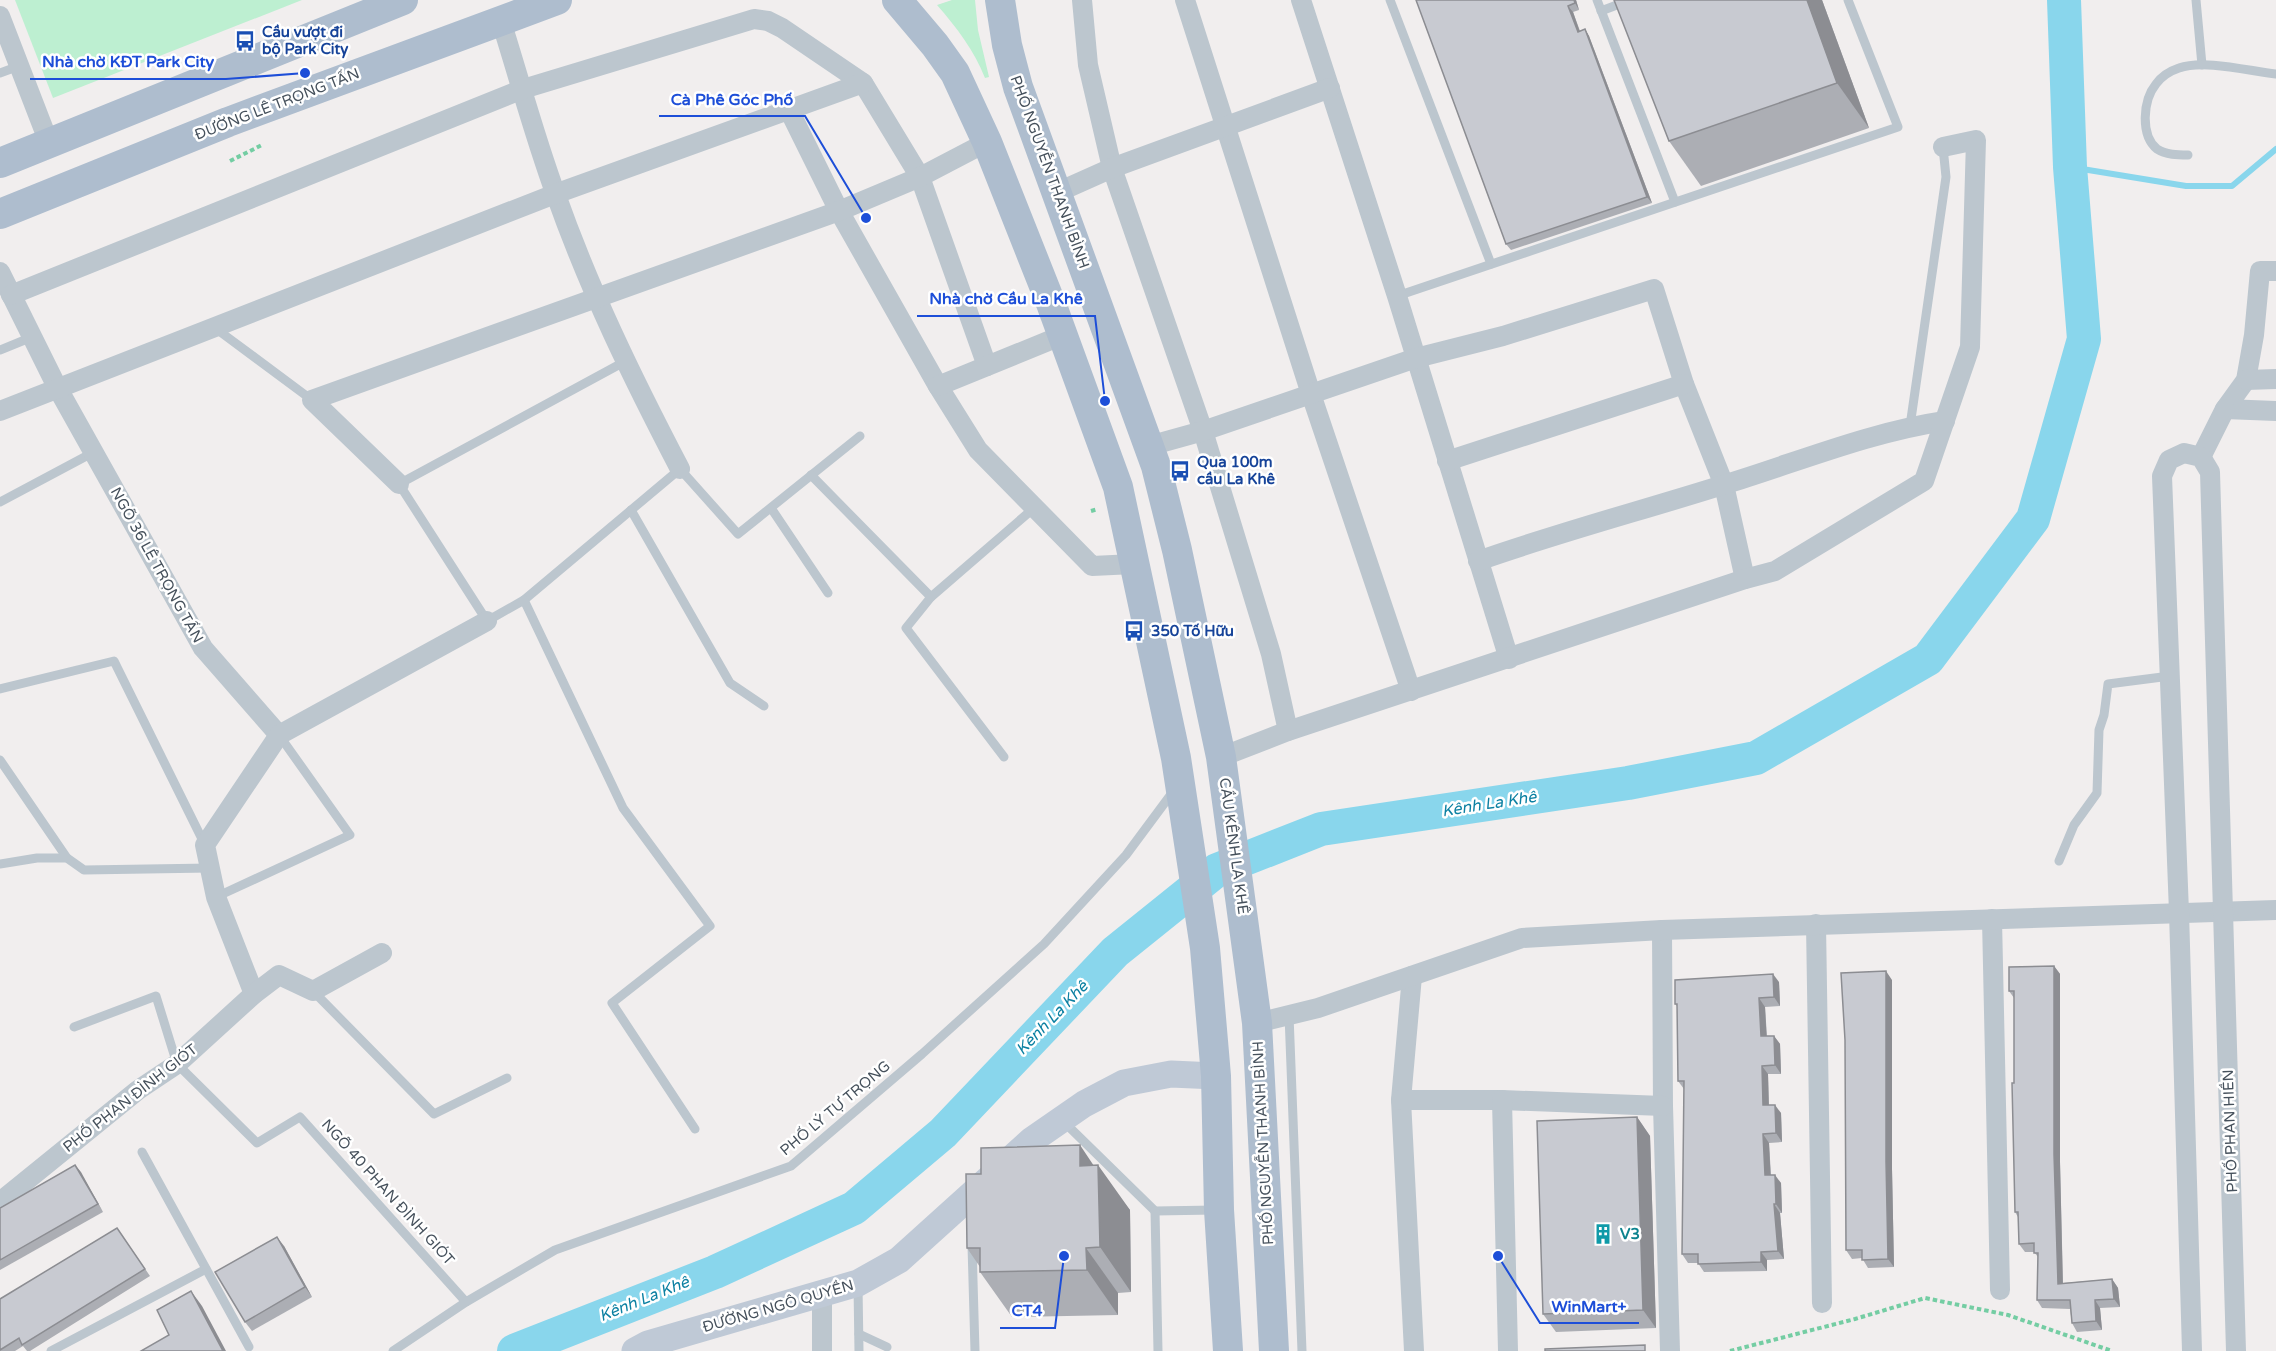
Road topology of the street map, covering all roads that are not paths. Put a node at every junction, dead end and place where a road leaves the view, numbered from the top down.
1 (403, 0) edge
2 (557, 0) edge
3 (897, 0) edge
4 (1000, 0) edge
5 (1082, 0) edge
6 (1185, 0) edge
7 (1301, 0) edge
8 (1390, 0) edge
9 (1597, 0) edge
10 (1630, 0) edge
11 (1848, 0) edge
12 (2196, 0) edge
13 (1601, 11) junction
14 (0, 16) edge
15 (501, 21) junction
16 (2202, 65) junction
17 (19, 66) junction
18 (0, 73) edge
19 (2276, 74) edge
20 (863, 83) junction
21 (1330, 88) junction
22 (523, 89) junction
23 (788, 108) junction
24 (1225, 126) junction
25 (987, 142) junction
26 (49, 143) junction
27 (1943, 147) joint
28 (2188, 155) dead end
29 (0, 163) edge
30 (1112, 168) junction
31 (920, 177) junction
32 (1056, 193) junction
33 (555, 194) junction
34 (1675, 202) junction
35 (839, 211) junction
36 (0, 214) edge
37 (1491, 264) junction
38 (2276, 271) edge
39 (0, 272) edge
40 (11, 295) junction
41 (1397, 296) junction
42 (597, 299) junction
43 (213, 327) junction
44 (1063, 335) junction
45 (32, 337) junction
46 (0, 350) edge
47 (1416, 358) junction
48 (624, 362) junction
49 (987, 366) junction
50 (2276, 379) edge
51 (2246, 380) junction
52 (1684, 384) junction
53 (938, 386) junction
54 (57, 387) junction
55 (1311, 394) junction
56 (312, 400) junction
57 (2225, 409) junction
58 (0, 411) edge
59 (2276, 411) edge
60 (1945, 420) junction
61 (1910, 426) junction
62 (1203, 431) junction
63 (860, 436) dead end
64 (1149, 446) junction
65 (94, 452) junction
66 (2201, 457) junction
67 (1447, 461) junction
68 (680, 469) junction
69 (811, 475) junction
70 (399, 484) junction
71 (1724, 485) junction
72 (0, 502) edge
73 (771, 508) junction
74 (1034, 508) junction
75 (631, 510) junction
76 (1478, 561) junction
77 (1134, 564) junction
78 (1745, 579) junction
79 (828, 593) dead end
80 (931, 597) junction
81 (524, 600) junction
82 (487, 621) junction
83 (1509, 658) junction
84 (2170, 676) junction
85 (0, 689) edge
86 (1411, 691) junction
87 (764, 706) dead end
88 (1288, 731) junction
89 (279, 735) junction
90 (1004, 757) dead end
91 (1221, 757) junction
92 (0, 760) edge
93 (1179, 783) junction
94 (205, 845) junction
95 (67, 858) junction
96 (2058, 861) dead end
97 (0, 864) edge
98 (210, 868) junction
99 (216, 897) junction
100 (2276, 910) edge
101 (2224, 911) junction
102 (2180, 912) junction
103 (1992, 919) junction
104 (1816, 924) junction
105 (1662, 930) junction
106 (1245, 936) joint
107 (382, 953) dead end
108 (1412, 976) junction
109 (313, 991) junction
110 (254, 994) junction
111 (1289, 1015) junction
112 (1257, 1023) junction
113 (74, 1027) dead end
114 (177, 1064) junction
115 (1216, 1076) junction
116 (507, 1078) dead end
117 (1401, 1100) junction
118 (1502, 1100) junction
119 (1663, 1106) junction
120 (1062, 1120) junction
121 (695, 1130) dead end
122 (142, 1152) dead end
123 (0, 1202) edge
124 (1155, 1210) junction
125 (1219, 1210) junction
126 (972, 1239) edge
127 (206, 1269) junction
128 (858, 1283) junction
129 (2000, 1290) dead end
130 (822, 1293) junction
131 (466, 1302) junction
132 (1822, 1303) dead end
133 (859, 1334) junction
134 (249, 1347) dead end
135 (887, 1347) dead end
136 (645, 1349) edge
137 (51, 1351) edge
138 (393, 1351) edge
139 (822, 1351) edge
140 (860, 1351) edge
141 (975, 1351) edge
142 (1158, 1351) edge
143 (1228, 1351) edge
144 (1274, 1351) edge
145 (1302, 1351) edge
146 (1414, 1351) edge
147 (1508, 1351) edge
148 (1670, 1351) edge
149 (2192, 1351) edge
150 (2236, 1351) edge

1 - 26 main road
2 - 15 main road, ĐƯỜNG LÊ TRỌNG TẤN
3 - 25 main road
4 - 32 main road, PHỐ NGUYỄN THANH BÌNH
5 - 30 street
6 - 24 street
7 - 21 street
8 - 37 lane
9 - 13 lane
10 - 13 lane
11 - 34 lane
12 - 16 lane
13 - 34 lane
14 - 17 street
15 - 22 street
15 - 36 main road, ĐƯỜNG LÊ TRỌNG TẤN
16 - 19 lane
16 - 28 lane
17 - 18 lane
17 - 26 street
20 - 22 street
20 - 23 street
20 - 31 street
21 - 24 street
21 - 41 street
22 - 33 street
22 - 40 street
23 - 33 street
23 - 35 street
24 - 30 street
24 - 55 street
25 - 31 street
25 - 44 main road
26 - 29 main road
27 - 60 street
27 - 61 lane
30 - 32 street
30 - 62 street
31 - 35 street
31 - 49 street
32 - 64 main road, PHỐ NGUYỄN THANH BÌNH
33 - 42 street
33 - 43 street
34 - 37 lane
35 - 42 street
35 - 53 street
37 - 41 lane
38 - 51 street
39 - 40 street, NGÕ 36 LÊ TRỌNG TẤN
40 - 45 street, NGÕ 36 LÊ TRỌNG TẤN
41 - 47 street
42 - 48 street
42 - 56 street
43 - 54 street
43 - 56 lane
44 - 49 street
44 - 77 main road
45 - 46 lane
45 - 54 street, NGÕ 36 LÊ TRỌNG TẤN
47 - 52 street
47 - 55 street
47 - 67 street
48 - 68 street
48 - 70 lane
49 - 53 street
50 - 51 street
51 - 57 street
52 - 67 street
52 - 71 street
53 - 74 street
54 - 58 street
54 - 65 street, NGÕ 36 LÊ TRỌNG TẤN
55 - 62 street
55 - 86 street
56 - 70 street
57 - 59 street
57 - 66 street
60 - 61 street
60 - 78 street
61 - 71 street
62 - 64 street
62 - 88 street
63 - 69 lane
64 - 91 main road, PHỐ NGUYỄN THANH BÌNH
65 - 72 lane
65 - 89 street, NGÕ 36 LÊ TRỌNG TẤN
66 - 84 street
66 - 101 street, PHỐ PHAN HIỀN
67 - 76 street
68 - 73 lane
68 - 75 lane
69 - 73 lane
69 - 80 lane
70 - 82 lane
71 - 76 street
71 - 78 street
73 - 79 lane
74 - 77 street
74 - 80 lane
75 - 81 lane
75 - 87 lane
76 - 83 street
77 - 93 main road
78 - 83 street
80 - 90 lane
81 - 82 lane
81 - 121 lane
82 - 89 street
83 - 86 street
84 - 96 lane
84 - 102 street
85 - 94 lane
86 - 88 street
88 - 91 street
89 - 94 street
89 - 99 lane, NGÕ 36 LÊ TRỌNG TẤN
91 - 106 main road, CẦU KÊNH LA KHÊ
92 - 95 lane
93 - 115 main road
93 - 131 lane, PHỐ LÝ TỰ TRỌNG
94 - 98 street
95 - 97 lane
95 - 98 lane
98 - 99 street
99 - 110 street
100 - 101 street
101 - 102 street
101 - 150 street, PHỐ PHAN HIỀN
102 - 103 street
102 - 149 street
103 - 104 street
103 - 129 street
104 - 105 street
104 - 132 street
105 - 108 street
105 - 119 street
106 - 112 main road, PHỐ NGUYỄN THANH BÌNH
107 - 109 street
108 - 111 street
108 - 117 street
109 - 110 street, PHỐ PHAN ĐÌNH GIÓT
109 - 116 lane
110 - 114 street, PHỐ PHAN ĐÌNH GIÓT
111 - 112 street
111 - 145 lane
112 - 144 main road, PHỐ NGUYỄN THANH BÌNH
113 - 114 lane
114 - 123 street, PHỐ PHAN ĐÌNH GIÓT
114 - 131 lane, NGÕ 40 PHAN ĐÌNH GIÓT
115 - 120 street, ĐƯỜNG NGÔ QUYỀN
115 - 125 main road
117 - 118 street
117 - 146 street
118 - 119 street
118 - 147 street
119 - 148 street
120 - 124 lane
120 - 128 street, ĐƯỜNG NGÔ QUYỀN
122 - 127 lane
124 - 125 lane
124 - 142 lane
125 - 143 main road
126 - 141 lane
127 - 134 lane
127 - 137 lane
128 - 130 street, ĐƯỜNG NGÔ QUYỀN
128 - 133 lane
130 - 136 street, ĐƯỜNG NGÔ QUYỀN
130 - 139 street
131 - 138 lane, PHỐ LÝ TỰ TRỌNG
133 - 135 lane
133 - 140 lane

